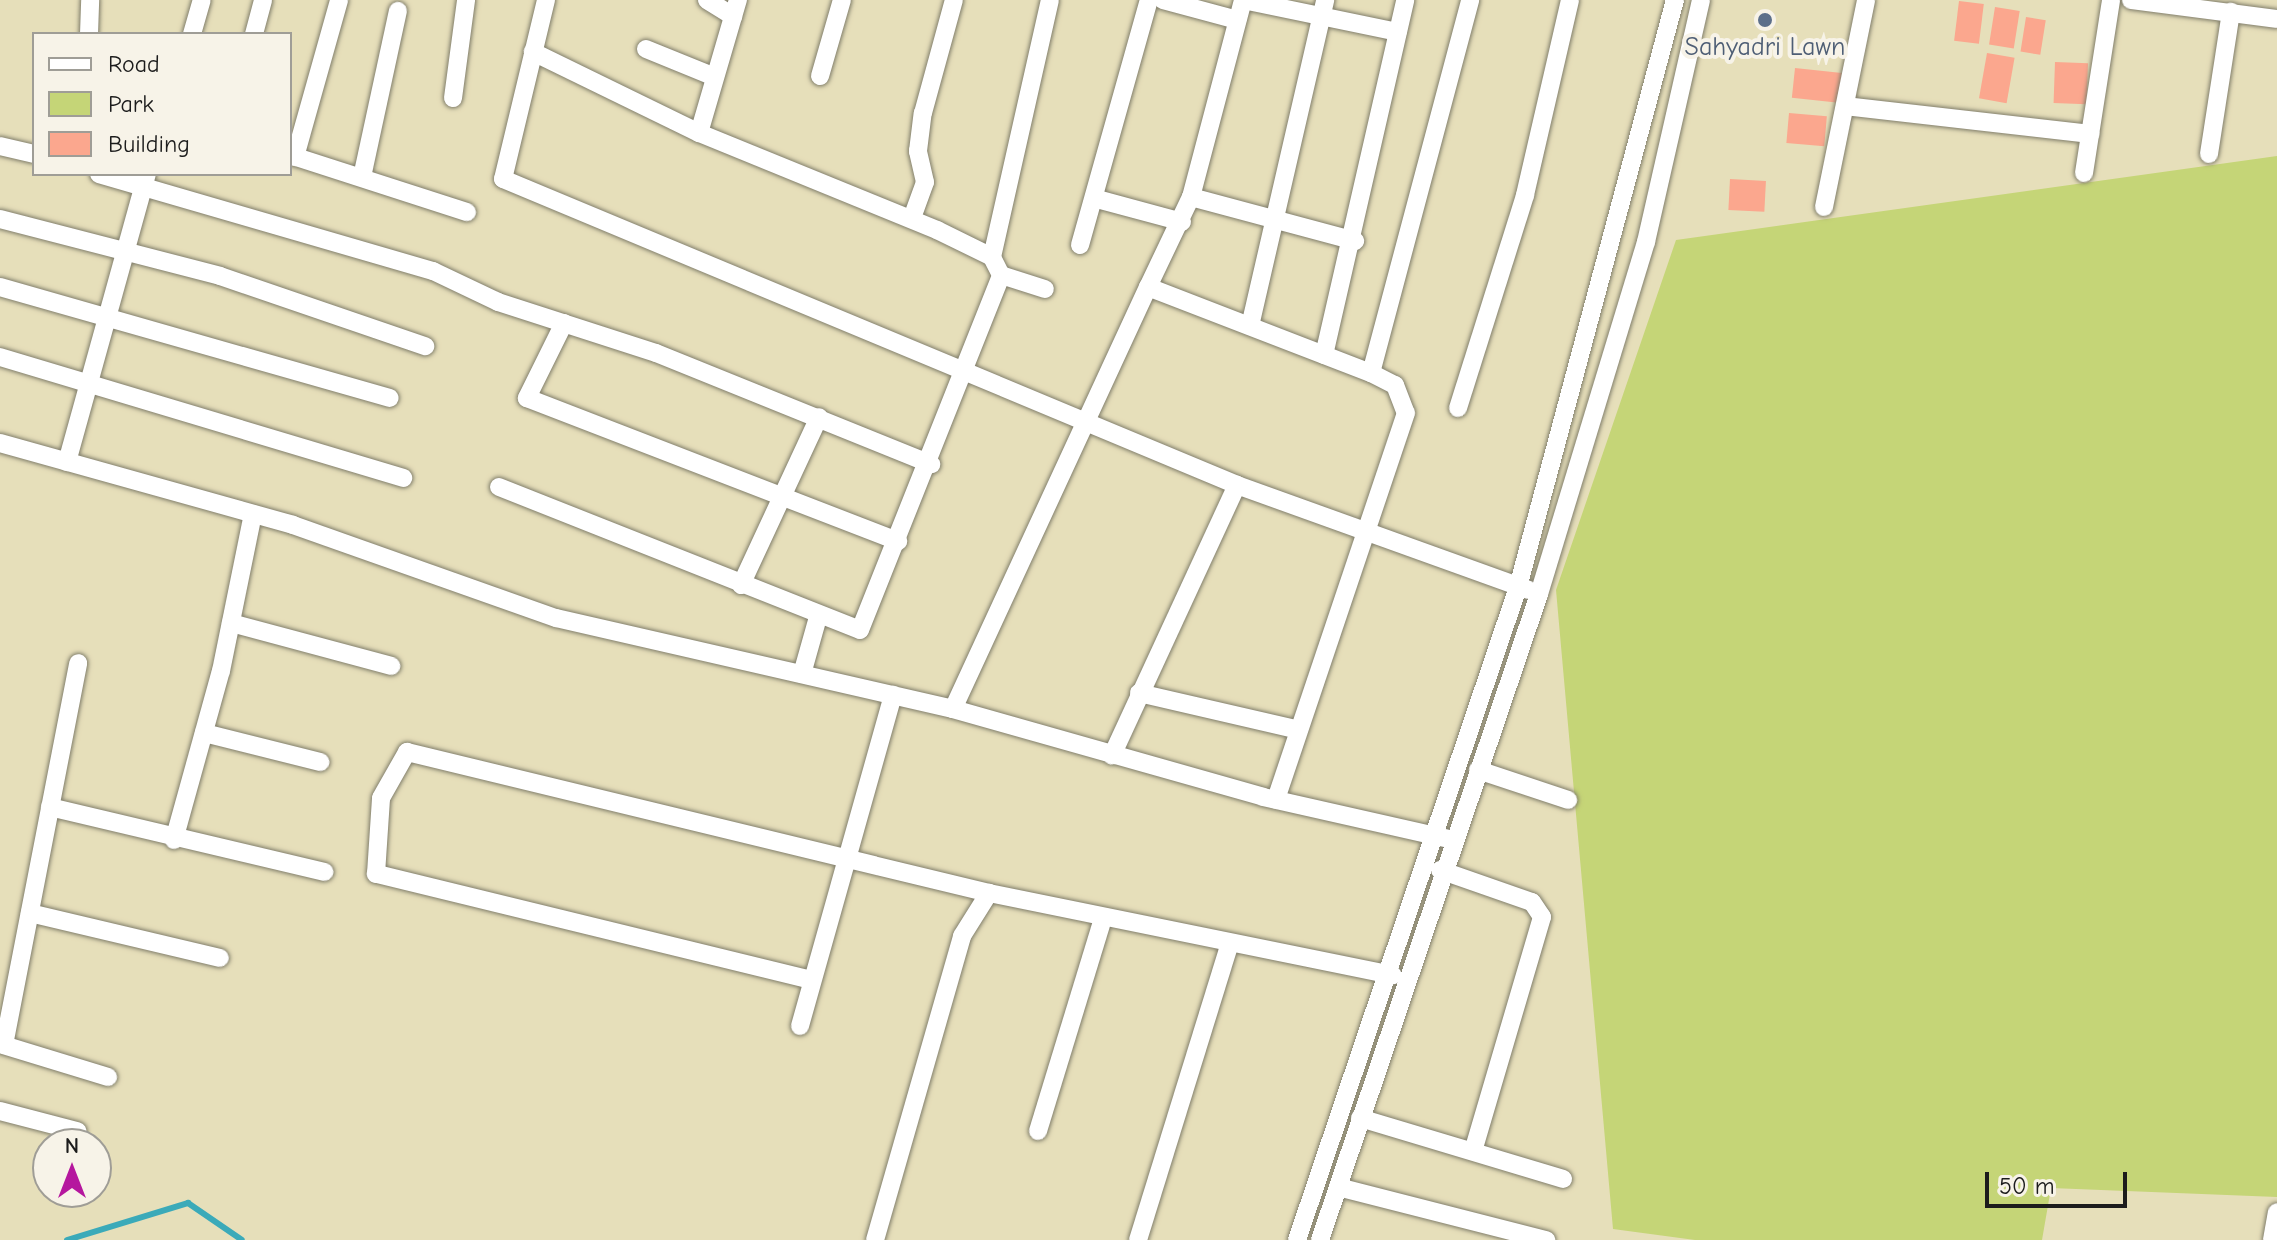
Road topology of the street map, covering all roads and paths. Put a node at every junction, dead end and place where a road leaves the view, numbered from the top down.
1 (90, 0) edge
2 (202, 0) edge
3 (263, 0) edge
4 (339, 0) edge
5 (466, 0) edge
6 (546, 0) edge
7 (707, 0) edge
8 (842, 0) edge
9 (954, 0) edge
10 (1050, 0) edge
11 (1149, 0) edge
12 (1163, 0) edge
13 (1243, 0) edge
14 (1405, 0) edge
15 (1470, 0) edge
16 (1570, 0) edge
17 (1675, 0) edge
18 (1701, 0) edge
19 (1866, 0) edge
20 (2111, 0) edge
21 (2131, 0) edge
22 (735, 8) edge
23 (1324, 8) edge
24 (2238, 9) edge
25 (398, 11) dead end
26 (2277, 19) edge
27 (1237, 20) junction
28 (89, 32) edge
29 (193, 32) edge
30 (255, 32) edge
31 (1398, 32) junction
32 (646, 49) dead end
33 (533, 52) junction
34 (820, 76) dead end
35 (715, 77) junction
36 (453, 98) dead end
37 (1845, 106) junction
38 (699, 133) junction
39 (2090, 134) junction
40 (0, 146) edge
41 (32, 154) edge
42 (2209, 154) dead end
43 (293, 156) edge
44 (2084, 173) dead end
45 (112, 176) edge
46 (362, 177) junction
47 (145, 181) edge
48 (1191, 197) junction
49 (1097, 199) junction
50 (1824, 207) dead end
51 (467, 212) dead end
52 (912, 218) junction
53 (0, 219) edge
54 (1277, 220) junction
55 (1182, 222) junction
56 (1355, 241) junction
57 (1080, 245) dead end
58 (130, 250) junction
59 (992, 257) junction
60 (1001, 275) junction
61 (0, 287) edge
62 (1148, 287) junction
63 (1045, 289) dead end
64 (108, 318) junction
65 (564, 323) junction
66 (1250, 326) junction
67 (425, 346) dead end
68 (1324, 355) junction
69 (0, 357) edge
70 (969, 370) junction
71 (1371, 373) junction
72 (87, 383) junction
73 (390, 398) dead end
74 (1458, 408) dead end
75 (819, 417) junction
76 (1085, 422) junction
77 (0, 443) edge
78 (67, 462) junction
79 (931, 464) junction
80 (403, 478) dead end
81 (1237, 485) junction
82 (499, 487) dead end
83 (780, 495) junction
84 (253, 514) junction
85 (1365, 536) junction
86 (898, 541) junction
87 (741, 585) junction
88 (1518, 587) junction
89 (1539, 594) junction
90 (818, 617) junction
91 (231, 623) junction
92 (78, 663) dead end
93 (391, 666) dead end
94 (802, 674) junction
95 (1139, 693) junction
96 (893, 695) junction
97 (953, 709) junction
98 (1299, 730) junction
99 (204, 733) junction
100 (1112, 756) junction
101 (320, 762) dead end
102 (1478, 770) junction
103 (1276, 800) junction
104 (1568, 800) dead end
105 (50, 807) junction
106 (1442, 838) junction
107 (174, 840) junction
108 (848, 858) junction
109 (1440, 870) junction
110 (324, 872) dead end
111 (989, 893) junction
112 (30, 913) junction
113 (1103, 918) junction
114 (1229, 946) junction
115 (220, 958) dead end
116 (1384, 974) junction
117 (1404, 977) junction
118 (812, 980) junction
119 (800, 1026) dead end
120 (2, 1045) edge
121 (108, 1077) dead end
122 (0, 1111) edge
123 (1360, 1118) junction
124 (65, 1128) edge
125 (1038, 1131) dead end
126 (1473, 1151) junction
127 (1563, 1179) dead end
128 (1338, 1187) junction
129 (2277, 1212) edge
130 (875, 1240) edge
131 (1138, 1240) edge
132 (1297, 1240) edge
133 (1320, 1240) edge
134 (1546, 1240) edge
135 (2272, 1240) edge

1 - 28 street
2 - 29 street
3 - 30 street
4 - 43 street
5 - 36 street
6 - 33 street
7 - 22 street
8 - 34 street
9 - 52 street
10 - 59 street
11 - 49 street
12 - 27 street
13 - 23 street
13 - 27 street
14 - 31 street
15 - 71 street
16 - 74 street
17 - 88 street
18 - 89 street
19 - 37 street
20 - 39 street
21 - 24 street
22 - 35 street
23 - 31 street
23 - 54 street
24 - 26 street
24 - 42 street
25 - 46 street
27 - 48 street
31 - 56 street
32 - 35 street
33 - 38 street
33 - 70 street
35 - 38 street
37 - 39 street
37 - 50 street
38 - 52 street
39 - 44 street
40 - 41 street
43 - 46 street
45 - 47 street
46 - 51 street
47 - 58 street
47 - 65 street
48 - 54 street
48 - 55 street
49 - 55 street
49 - 57 street
52 - 59 street
53 - 58 street
54 - 56 street
54 - 66 street
55 - 62 street
56 - 68 street
58 - 64 street
58 - 67 street
59 - 60 street
60 - 63 street
60 - 70 street
61 - 64 street
62 - 66 street
62 - 76 street
64 - 72 street
64 - 73 street
65 - 75 street
65 - 83 street
66 - 68 street
68 - 71 street
69 - 72 street
70 - 76 street
70 - 79 street
71 - 85 street
72 - 78 street
72 - 80 street
75 - 79 street
75 - 83 street
76 - 81 street
76 - 97 street
77 - 78 street
78 - 84 street
79 - 86 street
81 - 85 street
81 - 95 street
82 - 87 street
83 - 86 street
83 - 87 street
84 - 91 street
84 - 94 street
85 - 88 street
85 - 98 street
86 - 90 street
87 - 90 street
88 - 89 street
88 - 106 street
89 - 102 street
90 - 94 street
91 - 93 street
91 - 99 street
92 - 105 street
94 - 96 street
95 - 98 street
95 - 100 street
96 - 97 street
96 - 108 street
97 - 100 street
98 - 103 street
99 - 101 street
99 - 107 street
100 - 103 street
102 - 104 street
102 - 106 street
103 - 106 street
105 - 107 street
105 - 112 street
106 - 109 street
106 - 116 street
107 - 110 street
108 - 111 street
108 - 118 street
108 - 118 street
109 - 117 street
109 - 126 street
111 - 113 street
111 - 130 street
112 - 115 street
112 - 120 street
113 - 114 street
113 - 125 street
114 - 116 street
114 - 131 street
116 - 117 street
116 - 132 street
117 - 123 street
118 - 119 street
120 - 121 street
122 - 124 street
123 - 126 street
123 - 128 street
126 - 127 street
128 - 133 street
128 - 134 street
129 - 135 street

